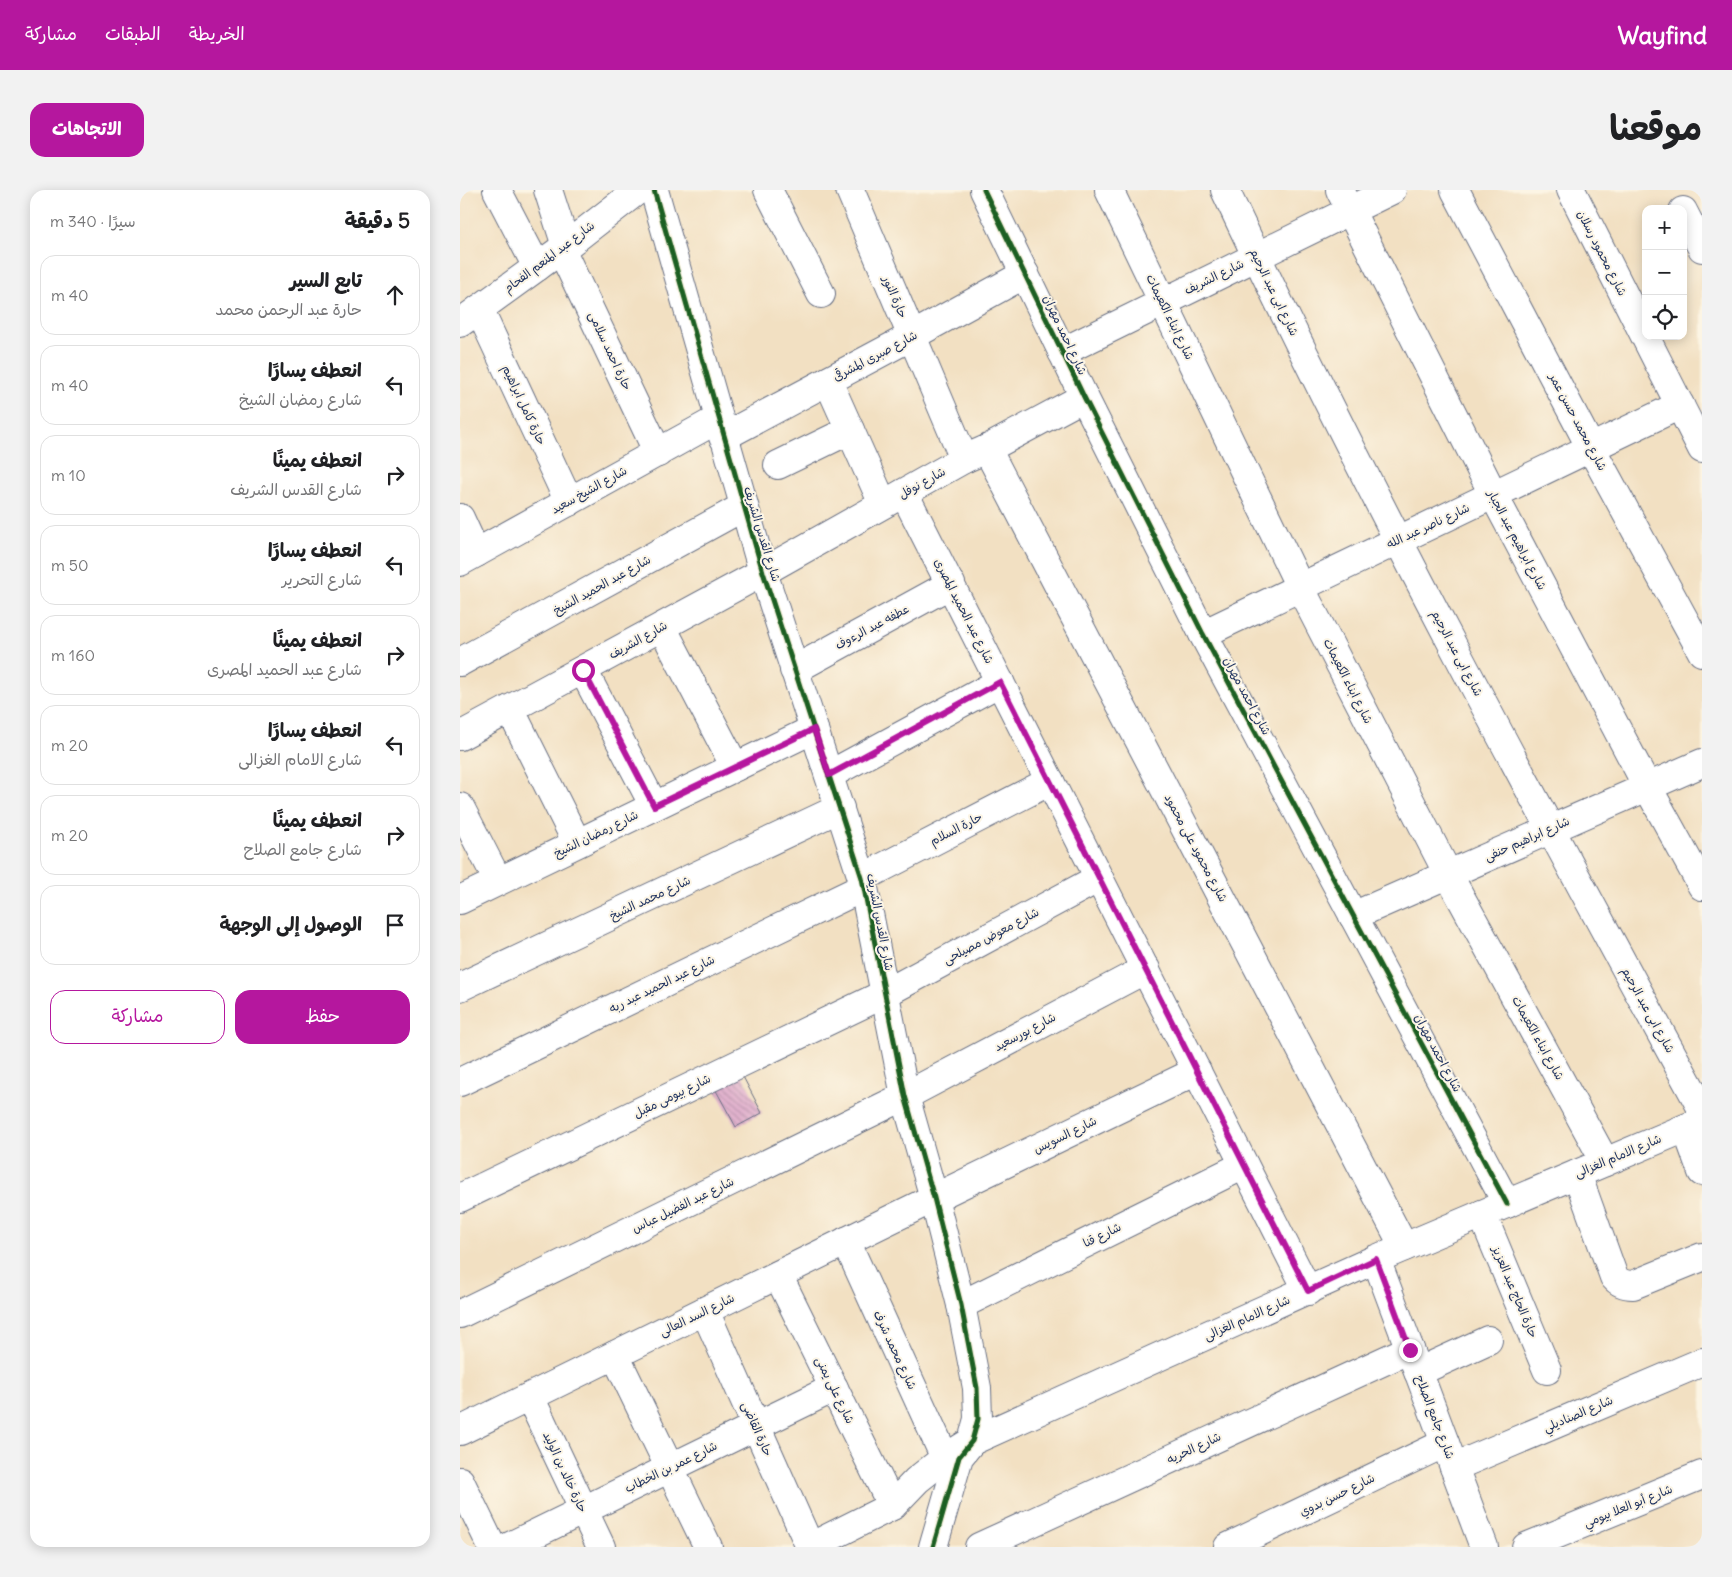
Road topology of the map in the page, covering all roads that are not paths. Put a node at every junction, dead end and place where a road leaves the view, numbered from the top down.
1 (497, 190) edge
2 (548, 190) edge
3 (638, 190) edge
4 (654, 190) edge
5 (768, 190) edge
6 (850, 190) edge
7 (984, 190) edge
8 (1109, 190) edge
9 (1225, 190) edge
10 (1392, 190) edge
11 (1456, 190) edge
12 (1571, 190) edge
13 (1673, 190) edge
14 (1345, 200) edge
15 (1680, 205) edge
16 (1687, 218) edge
17 (563, 247) junction
18 (1702, 248) edge
19 (1256, 256) junction
20 (536, 267) junction
21 (1025, 274) junction
22 (821, 294) dead end
23 (1163, 302) junction
24 (470, 316) edge
25 (912, 336) junction
26 (1062, 352) junction
27 (828, 381) junction
28 (1084, 397) junction
29 (1680, 405) junction
30 (721, 428) junction
31 (850, 430) junction
32 (1591, 448) junction
33 (1702, 449) edge
34 (658, 453) junction
35 (976, 454) junction
36 (778, 465) dead end
37 (1493, 494) junction
38 (894, 498) junction
39 (568, 502) junction
40 (744, 508) junction
41 (460, 518) edge
42 (1398, 540) junction
43 (468, 557) edge
44 (763, 572) junction
45 (951, 584) junction
46 (1300, 587) junction
47 (662, 627) junction
48 (1203, 634) junction
49 (1702, 652) edge
50 (460, 662) edge
51 (583, 670) junction
52 (794, 670) junction
53 (1000, 682) junction
54 (510, 709) junction
55 (814, 729) junction
56 (460, 736) edge
57 (1702, 763) edge
58 (735, 767) junction
59 (829, 775) junction
60 (1050, 781) junction
61 (1647, 786) junction
62 (654, 806) junction
63 (460, 807) edge
64 (840, 808) junction
65 (1550, 829) junction
66 (577, 843) junction
67 (1448, 874) junction
68 (1099, 878) junction
69 (498, 881) junction
70 (863, 882) junction
71 (1702, 886) edge
72 (460, 900) edge
73 (1353, 916) junction
74 (1146, 969) junction
75 (460, 987) edge
76 (884, 994) junction
77 (1197, 1071) junction
78 (460, 1082) edge
79 (905, 1096) junction
80 (1697, 1119) edge
81 (1605, 1162) junction
82 (1244, 1165) junction
83 (1702, 1172) edge
84 (1577, 1174) junction
85 (460, 1198) edge
86 (934, 1198) junction
87 (1507, 1204) junction
88 (1482, 1214) junction
89 (846, 1242) junction
90 (1404, 1247) junction
91 (1702, 1257) edge
92 (1376, 1259) junction
93 (778, 1275) junction
94 (1308, 1291) junction
95 (961, 1305) junction
96 (705, 1311) junction
97 (460, 1314) edge
98 (1488, 1340) dead end
99 (615, 1355) junction
100 (1414, 1361) junction
101 (1702, 1362) edge
102 (1547, 1370) dead end
103 (834, 1388) junction
104 (530, 1397) junction
105 (756, 1426) junction
106 (460, 1431) edge
107 (972, 1441) junction
108 (1449, 1455) junction
109 (945, 1458) junction
110 (670, 1468) junction
111 (1702, 1475) edge
112 (460, 1482) edge
113 (892, 1506) junction
114 (583, 1510) junction
115 (492, 1547) edge
116 (508, 1547) edge
117 (601, 1547) edge
118 (708, 1547) edge
119 (810, 1547) edge
120 (933, 1547) edge
121 (979, 1547) edge
122 (1228, 1547) edge
123 (1483, 1547) edge
124 (1526, 1547) edge

1 - 20 street
2 - 17 street, حارة احمد سلامى
3 - 17 street, شارع عبد المنعم الفحام
4 - 30 street, شارع القدس الشريف
5 - 22 street
6 - 25 street, حارة النور
7 - 21 street, شارع احمد مهران
8 - 23 street, شارع ابناء الكعيمات
9 - 19 street, شارع ابى عبد الرحيم
10 - 14 street, شارع الشريف
11 - 32 street, شارع محمد حسن عمر
12 - 29 street, شارع محمود رسلان
13 - 15 street
14 - 19 street, شارع الشريف
14 - 37 street, شارع ابراهيم عبد الجبار
16 - 18 street
17 - 20 street, شارع عبد المنعم الفحام
17 - 34 street, حارة احمد سلامى
19 - 23 street, شارع الشريف
19 - 42 street, شارع ابى عبد الرحيم
20 - 24 street, شارع عبد المنعم الفحام
21 - 25 street, شارع صبرى المشرقى
21 - 26 street, شارع احمد مهران
23 - 26 street, شارع الشريف
23 - 46 street, شارع ابناء الكعيمات
24 - 39 street, حارة كامل ابراهيم
25 - 27 street, شارع صبرى المشرقى
25 - 35 street, حارة النور
26 - 28 street, شارع احمد مهران
27 - 30 street, شارع صبرى المشرقى
27 - 31 street, شارع عبد الحميد المصرى
28 - 35 street, شارع نوفل
28 - 48 street, شارع احمد مهران
29 - 32 street, شارع ناصر عبد الله
29 - 33 street, شارع محمود رسلان
30 - 34 street, شارع الشيخ سعيد
30 - 40 street, شارع القدس الشريف
31 - 36 street
31 - 38 street, شارع عبد الحميد المصرى
32 - 37 street, شارع ناصر عبد الله
32 - 49 street, شارع محمد حسن عمر
34 - 39 street, شارع الشيخ سعيد
35 - 38 street, شارع نوفل
35 - 90 street, شارع محمود على محمود
37 - 42 street, شارع ناصر عبد الله
37 - 61 street, شارع ابراهيم عبد الجبار
38 - 44 street, شارع نوفل
38 - 45 street, شارع عبد الحميد المصرى
39 - 43 street, شارع الشيخ سعيد
40 - 44 street, شارع القدس الشريف
40 - 50 street, شارع عبد الحميد الشيخ
41 - 43 street
42 - 46 street, شارع ناصر عبد الله
42 - 65 street, شارع ابى عبد الرحيم
44 - 47 street, شارع الشريف
44 - 52 street, شارع القدس الشريف
45 - 52 street, عطفه عبد الرءوف
45 - 53 street, شارع عبد الحميد المصرى
46 - 48 street, شارع ناصر عبد الله
46 - 67 street, شارع ابناء الكعيمات
47 - 51 street, شارع الشريف
47 - 58 street
48 - 73 street, شارع احمد مهران
51 - 54 street, شارع الشريف
51 - 62 street
52 - 55 street, شارع القدس الشريف
53 - 59 street
53 - 60 street, شارع عبد الحميد المصرى
54 - 56 street, شارع الشريف
54 - 66 street
55 - 58 street, شارع رمضان الشيخ
55 - 59 street, شارع القدس الشريف
57 - 61 street, شارع ابراهيم حنفى
58 - 62 street, شارع رمضان الشيخ
59 - 64 street, شارع القدس الشريف
60 - 68 street, شارع عبد الحميد المصرى
60 - 70 street, حارة السلام
61 - 65 street, شارع ابراهيم حنفى
61 - 71 street, شارع ابراهيم عبد الجبار
62 - 66 street, شارع رمضان الشيخ
63 - 69 street
64 - 70 street, شارع القدس الشريف
64 - 75 street, شارع محمد الشيخ
65 - 67 street, شارع ابراهيم حنفى
65 - 80 street, شارع ابى عبد الرحيم
66 - 69 street, شارع رمضان الشيخ
67 - 73 street, شارع ابراهيم حنفى
67 - 81 street, شارع ابناء الكعيمات
68 - 74 street, شارع عبد الحميد المصرى
68 - 76 street, شارع معوض مصيلحى
69 - 72 street, شارع رمضان الشيخ
70 - 76 street, شارع القدس الشريف
70 - 78 street, شارع عبد الحميد عبد ربه
73 - 87 street, شارع احمد مهران
74 - 77 street, شارع عبد الحميد المصرى
74 - 79 street, شارع بورسعيد
76 - 79 street, شارع القدس الشريف
76 - 85 street, شارع بيومى مقبل
77 - 82 street, شارع عبد الحميد المصرى
77 - 86 street, شارع السويس
79 - 86 street, شارع القدس الشريف
79 - 97 street, شارع عبد الفضيل عباس
80 - 81 street, شارع الامام الغزالى
80 - 83 street, شارع ابى عبد الرحيم
81 - 84 street, شارع الامام الغزالى
82 - 94 street, شارع عبد الحميد المصرى
82 - 95 street, شارع قنا
84 - 87 street, شارع الامام الغزالى
84 - 91 street
86 - 89 street, شارع السد العالى
86 - 95 street, شارع القدس الشريف
87 - 88 street, شارع الامام الغزالى
88 - 90 street, شارع الامام الغزالى
88 - 102 street, حارة الحاج عبد العزيز
89 - 93 street, شارع السد العالى
89 - 109 street, شارع محمد شرف
90 - 92 street, شارع الامام الغزالى
92 - 94 street, شارع الامام الغزالى
92 - 100 street, شارع جامع الصلاح
93 - 96 street, شارع السد العالى
93 - 103 street, شارع على يمنى
94 - 107 street, شارع الامام الغزالى
95 - 107 street, شارع القدس الشريف
96 - 99 street, شارع السد العالى
96 - 105 street, حارة القاضى
98 - 100 street, شارع الحريه
99 - 104 street, شارع السد العالى
99 - 110 street
100 - 108 street, شارع جامع الصلاح
100 - 121 street, شارع الحريه
101 - 108 street, شارع الصناديلي
103 - 105 street, شارع عمر بن الخطاب
103 - 113 street, شارع على يمنى
104 - 106 street, شارع السد العالى
104 - 114 street, حارة خالد بن الوليد
105 - 110 street, شارع عمر بن الخطاب
105 - 119 street, حارة القاضى
107 - 109 street, شارع الامام الغزالى
107 - 120 street, شارع القدس الشريف
108 - 122 street, شارع حسن بدوي
108 - 123 street, شارع جامع الصلاح
109 - 113 street, شارع الامام الغزالى
110 - 114 street, شارع عمر بن الخطاب
110 - 118 street
111 - 124 street, شارع أبو العلا بيومي
112 - 115 street
113 - 119 street, شارع الامام الغزالى
114 - 116 street, شارع عمر بن الخطاب
114 - 117 street, حارة خالد بن الوليد

